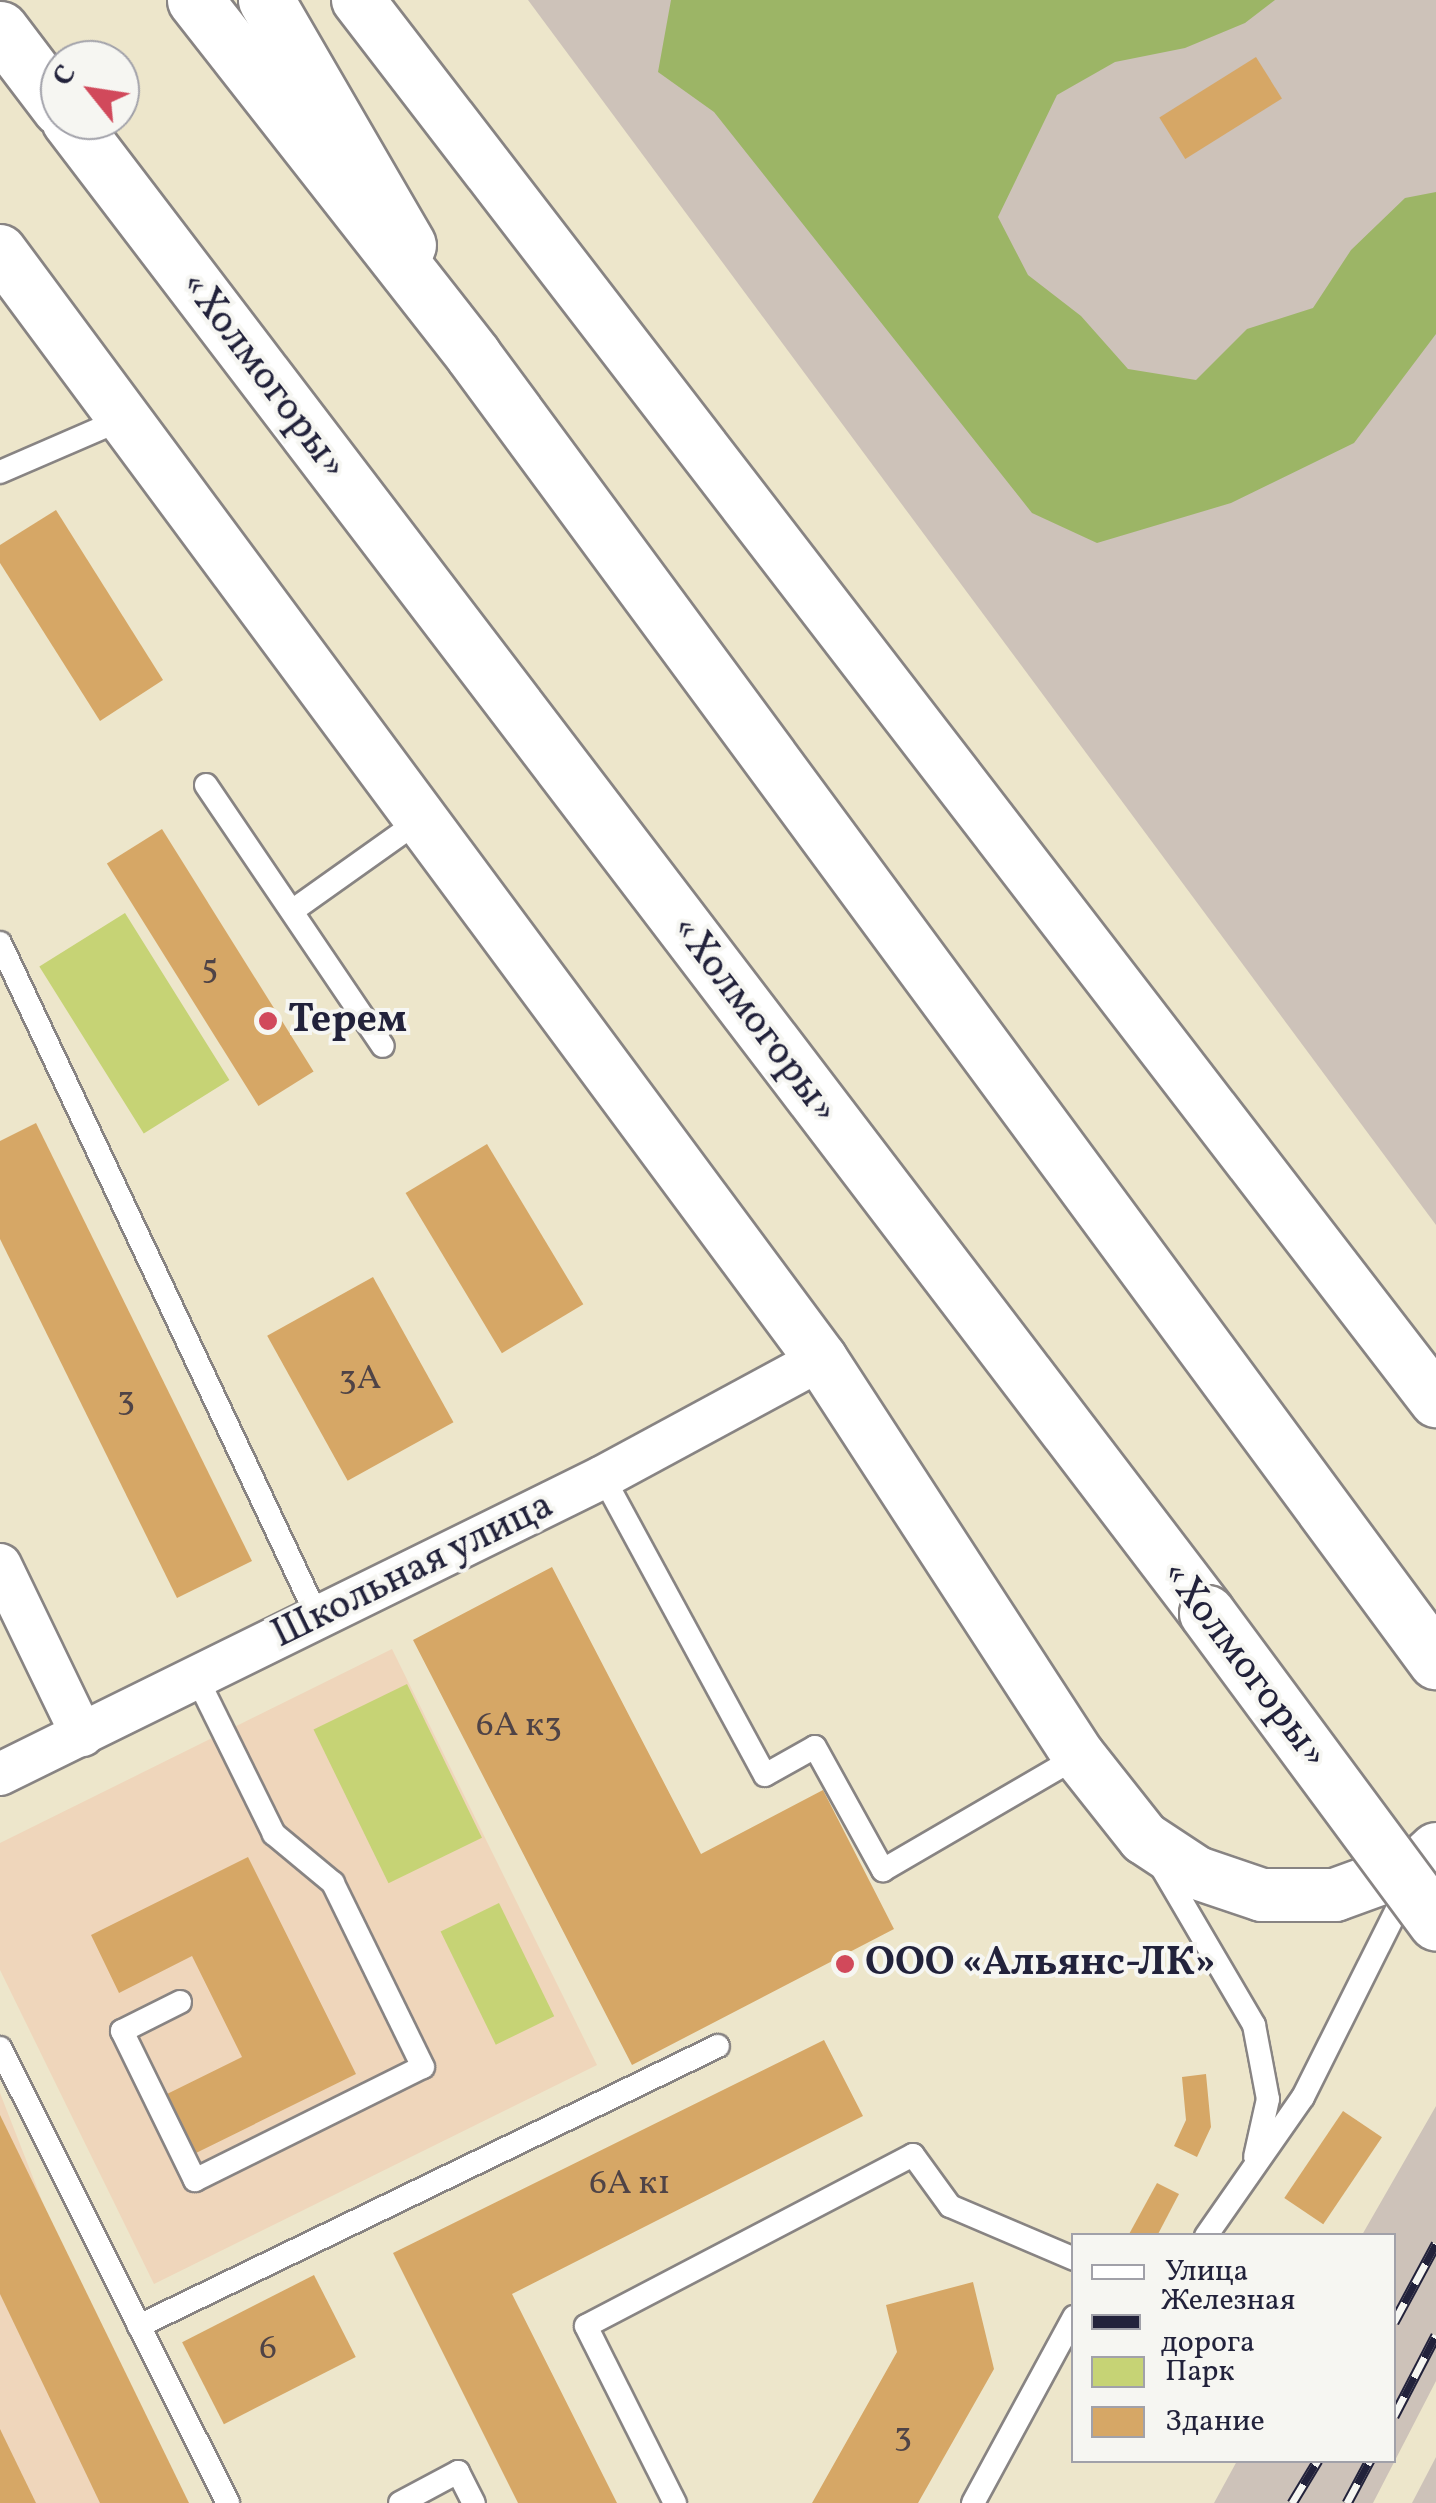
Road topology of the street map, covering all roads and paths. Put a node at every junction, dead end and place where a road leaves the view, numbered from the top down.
1 (195, 0) edge
2 (266, 0) edge
3 (358, 0) edge
4 (0, 29) edge
5 (40, 82) edge
6 (84, 140) edge
7 (0, 251) edge
8 (473, 355) junction
9 (128, 417) junction
10 (0, 472) edge
11 (206, 785) dead end
12 (423, 818) junction
13 (292, 912) junction
14 (0, 943) edge
15 (383, 1046) dead end
16 (821, 1359) junction
17 (1436, 1401) edge
18 (604, 1477) junction
19 (0, 1565) edge
20 (318, 1618) junction
21 (1436, 1661) edge
22 (197, 1678) junction
23 (82, 1735) junction
24 (1079, 1756) junction
25 (0, 1774) edge
26 (1144, 1838) junction
27 (1428, 1856) edge
28 (1436, 1924) edge
29 (180, 2002) dead end
30 (718, 2046) dead end
31 (0, 2048) edge
32 (1252, 2168) junction
33 (1208, 2233) edge
34 (1071, 2258) edge
35 (1071, 2323) edge
36 (139, 2326) junction
37 (228, 2503) edge
38 (400, 2503) edge
39 (474, 2503) edge
40 (675, 2503) edge
41 (973, 2503) edge

1 - 8 main road
2 - 8 main road
3 - 17 street
4 - 5 main road
6 - 28 main road, «Холмогоры», bridge
7 - 9 street
8 - 21 main road
9 - 10 lane
9 - 12 street
11 - 13 lane
12 - 13 lane
12 - 16 street
13 - 15 lane
14 - 20 lane
16 - 18 street, Школьная улица
16 - 24 street
18 - 20 street, Школьная улица
18 - 24 lane
19 - 23 street
20 - 22 street, Школьная улица
22 - 23 street, Школьная улица
22 - 29 lane
23 - 25 street, Школьная улица
24 - 26 street
26 - 27 street
26 - 32 lane
27 - 32 lane
30 - 36 lane
31 - 36 lane
32 - 33 lane
34 - 40 lane
35 - 41 lane
36 - 37 lane
38 - 39 lane

